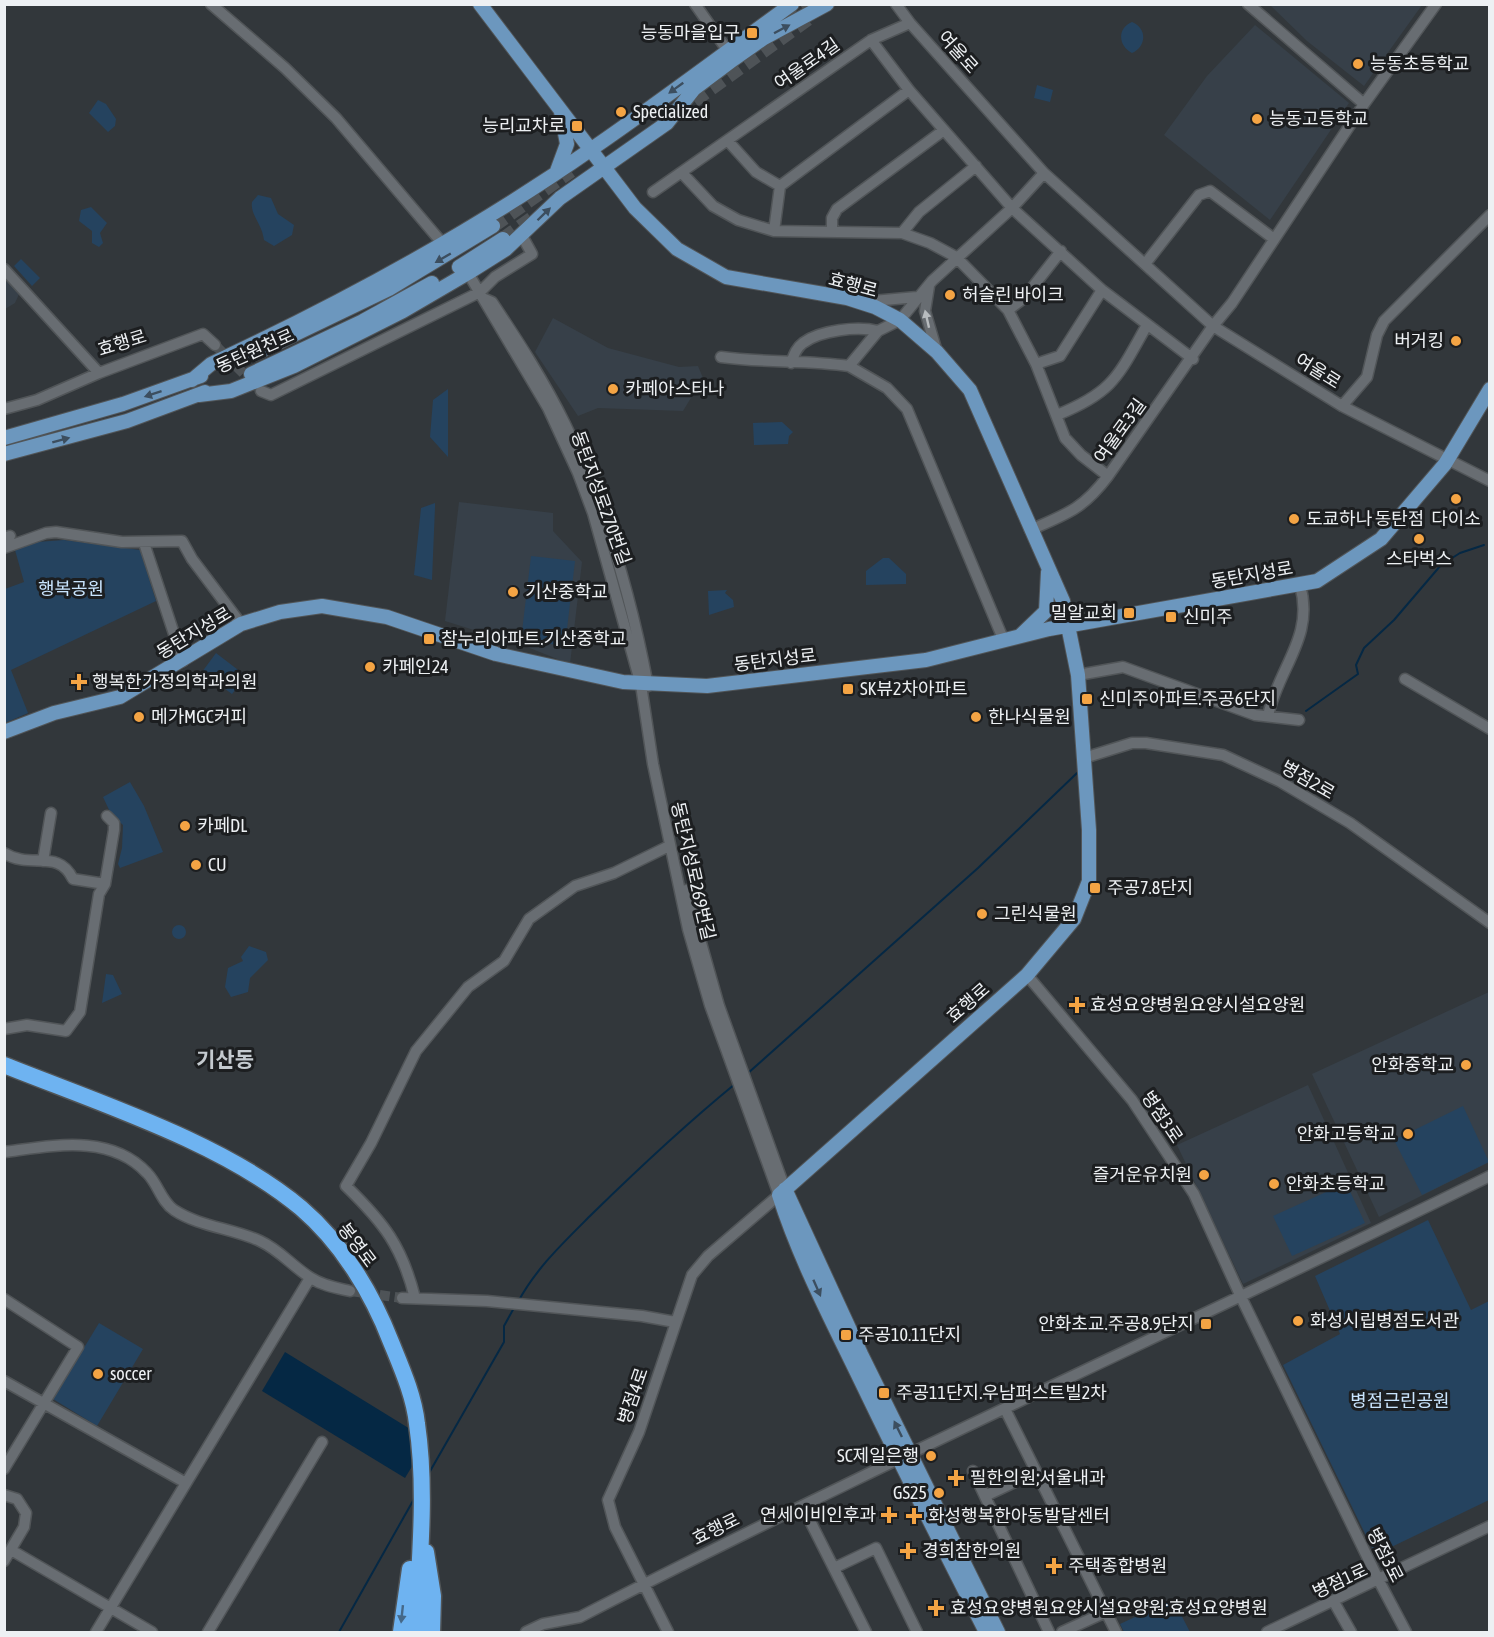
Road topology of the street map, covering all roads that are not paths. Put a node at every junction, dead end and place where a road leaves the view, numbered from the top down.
1 (211, 4) edge
2 (480, 4) edge
3 (695, 4) edge
4 (792, 4) edge
5 (827, 4) edge
6 (896, 4) edge
7 (1248, 4) edge
8 (1436, 4) edge
9 (910, 23) junction
10 (871, 40) junction
11 (731, 55) junction
12 (909, 90) junction
13 (1364, 104) junction
14 (558, 105) junction
15 (944, 130) junction
16 (728, 141) junction
17 (592, 149) junction
18 (605, 166) junction
19 (976, 166) junction
20 (682, 172) junction
21 (1044, 173) junction
22 (552, 175) junction
23 (780, 186) junction
24 (653, 192) dead end
25 (560, 198) junction
26 (1012, 208) junction
27 (1490, 215) edge
28 (493, 226) tunnel mouth
29 (774, 231) junction
30 (832, 232) junction
31 (902, 233) junction
32 (521, 234) junction
33 (503, 239) tunnel mouth
34 (1274, 239) junction
35 (443, 244) junction
36 (1061, 251) junction
37 (956, 257) junction
38 (1145, 264) junction
39 (4, 269) edge
40 (468, 273) junction
41 (929, 285) junction
42 (1102, 290) junction
43 (482, 296) junction
44 (917, 297) junction
45 (862, 302) junction
46 (1008, 310) junction
47 (900, 320) junction
48 (1147, 325) junction
49 (1213, 326) junction
50 (878, 331) junction
51 (215, 345) tunnel mouth
52 (937, 352) junction
53 (721, 357) dead end
54 (1192, 359) junction
55 (791, 363) junction
56 (1036, 364) junction
57 (849, 366) junction
58 (99, 373) junction
59 (192, 380) junction
60 (1490, 389) edge
61 (261, 391) dead end
62 (199, 395) junction
63 (1342, 406) junction
64 (4, 409) edge
65 (1057, 415) junction
66 (4, 438) edge
67 (4, 454) edge
68 (1448, 459) junction
69 (1108, 476) junction
70 (1490, 481) edge
71 (1030, 530) junction
72 (144, 543) junction
73 (4, 548) edge
74 (1048, 567) junction
75 (1300, 585) junction
76 (241, 624) junction
77 (1068, 626) junction
78 (1019, 637) junction
79 (1005, 641) junction
80 (183, 661) junction
81 (1078, 675) junction
82 (1405, 679) dead end
83 (645, 685) junction
84 (1268, 716) junction
85 (1299, 720) dead end
86 (1490, 729) edge
87 (4, 732) edge
88 (1083, 752) junction
89 (51, 813) dead end
90 (107, 816) dead end
91 (669, 846) junction
92 (4, 853) edge
93 (43, 861) junction
94 (105, 884) junction
95 (1490, 923) edge
96 (1027, 975) junction
97 (4, 1029) edge
98 (733, 1059) junction
99 (4, 1065) edge
100 (4, 1152) edge
101 (1490, 1176) edge
102 (782, 1192) junction
103 (310, 1278) junction
104 (350, 1291) tunnel mouth
105 (1241, 1297) junction
106 (402, 1298) tunnel mouth
107 (415, 1298) junction
108 (4, 1299) edge
109 (675, 1322) junction
110 (4, 1381) edge
111 (44, 1402) junction
112 (1005, 1409) junction
113 (322, 1443) dead end
114 (905, 1457) junction
115 (4, 1469) edge
116 (973, 1471) dead end
117 (1036, 1472) junction
118 (186, 1483) junction
119 (4, 1495) edge
120 (985, 1496) junction
121 (804, 1507) junction
122 (421, 1514) junction
123 (1490, 1526) edge
124 (11, 1550) junction
125 (4, 1561) edge
126 (834, 1568) junction
127 (1379, 1581) junction
128 (645, 1583) junction
129 (1334, 1602) junction
130 (111, 1608) junction
131 (1106, 1612) junction
132 (1347, 1631) edge
133 (96, 1632) edge
134 (152, 1632) edge
135 (208, 1632) edge
136 (401, 1632) edge
137 (416, 1632) edge
138 (432, 1632) edge
139 (526, 1632) edge
140 (668, 1632) edge
141 (866, 1632) edge
142 (917, 1632) edge
143 (986, 1632) edge
144 (998, 1632) edge
145 (1049, 1632) edge
146 (1062, 1632) edge
147 (1116, 1632) edge
148 (1267, 1632) edge
149 (1406, 1632) edge

1 - 35 street
2 - 14 main road, 효행로
3 - 11 street
4 - 11 main road
11 -> 5 main road
6 - 9 street, 여울로
7 - 13 street
8 - 13 street, 여울로3길
9 - 10 street, 여울로4길
9 - 21 street, 여울로
10 - 12 street
10 - 16 street, 여울로4길
11 -> 17 main road
11 - 18 main road
12 - 15 street
12 - 23 street
13 - 34 street, 여울로3길
14 - 17 main road, 효행로
14 - 22 main road
15 - 19 street
15 - 30 street
16 - 20 street, 여울로4길
16 - 23 street
17 - 18 main road, 효행로
17 - 22 main road
18 - 25 main road
18 - 45 main road, 효행로
19 - 26 street
19 - 31 street
20 - 24 street, 여울로4길
20 - 29 street
21 - 26 street
21 - 38 street, 여울로
22 - 25 main road
22 - 35 main road
23 - 29 street
32 -> 25 main road
26 - 36 street
26 - 37 street
27 - 63 street
28 -> 59 main road, 동탄원천로
29 - 30 street
30 - 31 street
31 - 37 street
32 - 40 main road
32 - 43 street
33 - 62 main road, 동탄원천로
34 - 38 street
34 - 49 street, 여울로3길
35 - 59 main road
36 - 42 street
36 - 46 street
37 - 41 street
37 - 46 street
38 - 49 street, 여울로
39 - 58 street, 효행로
40 - 43 street
40 - 62 main road
41 - 44 street
52 -> 41 street
42 - 48 street
42 - 56 street
43 - 61 street
43 - 83 street
44 - 45 street
44 - 47 street
45 - 47 main road, 효행로
46 - 56 street
47 - 50 street
47 - 52 main road, 효행로
48 - 54 street
48 - 65 street
49 - 54 street, 여울로3길
49 - 63 street, 여울로
50 - 55 street
50 - 57 street
51 - 58 street, 효행로
52 - 71 main road, 효행로
53 - 55 street
54 - 69 street, 여울로3길
55 - 57 street
56 - 65 street
57 - 79 street
58 - 64 street
59 -> 66 main road, 동탄원천로
60 - 68 main road, 동탄지성로
67 -> 62 main road, 동탄원천로
63 - 68 street, 여울로
65 - 69 street
68 - 70 street, 여울로
68 - 75 main road, 동탄지성로
69 - 71 street, 여울로3길
71 - 74 main road, 효행로
72 - 73 street
72 - 76 street
72 - 80 street
74 - 77 main road, 효행로
74 - 78 main road
75 - 77 main road, 동탄지성로
75 - 84 street
76 - 80 main road, 동탄지성로
76 - 83 main road, 동탄지성로
77 - 78 main road, 동탄지성로
77 - 81 main road, 효행로
78 - 79 main road, 동탄지성로
79 - 83 main road, 동탄지성로
80 - 87 main road, 동탄지성로
81 - 84 street
81 - 88 main road, 효행로
82 - 86 street
83 - 91 street, 동탄지성로269번길
83 - 98 street
84 - 85 street
88 - 95 street, 병점2로
88 - 96 main road, 효행로
89 - 93 street
90 - 94 street
91 - 98 street, 동탄지성로269번길
91 - 107 street
92 - 93 street
93 - 94 street
94 - 97 street
96 - 102 main road, 효행로
96 - 105 street, 병점3로
98 - 102 street
99 - 122 highway, 봉영로
100 - 103 street
101 - 105 street
102 - 109 street, 병점4로
102 - 114 main road
103 - 104 street
103 - 118 street
105 - 112 street, 효행로
105 - 127 street, 병점3로
106 - 107 street
107 - 109 street
108 - 111 street
109 - 128 street, 병점4로
110 - 111 street
111 - 115 street
111 - 118 street
112 - 114 street, 효행로
112 - 117 street
113 - 135 street
114 - 121 street, 효행로
114 - 143 main road
114 - 144 main road
116 - 120 street
117 - 120 street
117 - 131 street
118 - 130 street
119 - 124 street
120 - 145 street
121 - 126 street
121 - 128 street, 효행로
122 -> 136 highway
122 - 137 highway, 봉영로
122 - 138 highway
123 - 127 street, 병점1로
124 - 125 street
124 - 130 street
126 - 141 street
126 - 142 street
127 - 129 street, 병점1로
127 - 149 street, 병점3로
128 - 139 street, 효행로
128 - 140 street, 병점4로
129 - 132 street
129 - 148 street, 병점1로
130 - 133 street
130 - 134 street
131 - 146 street
131 - 147 street

